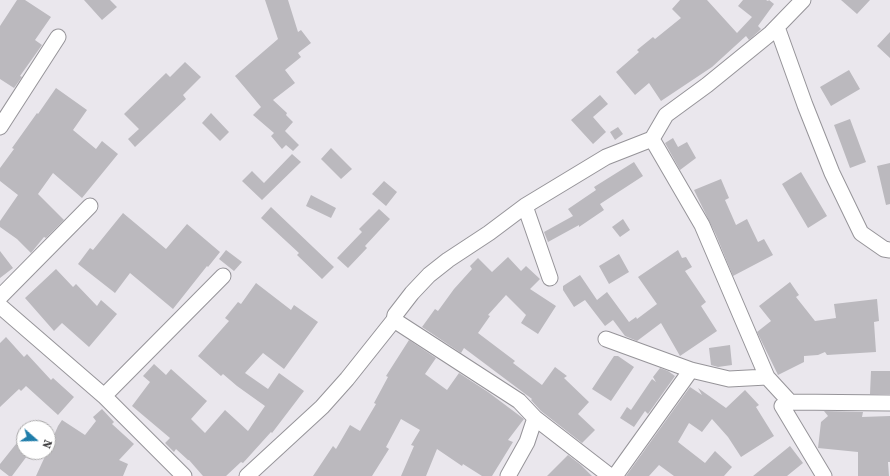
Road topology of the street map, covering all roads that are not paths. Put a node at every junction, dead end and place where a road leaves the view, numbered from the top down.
1 (803, 0) edge
2 (776, 27) junction
3 (58, 37) dead end
4 (0, 127) edge
5 (652, 139) junction
6 (90, 206) dead end
7 (525, 206) junction
8 (890, 250) edge
9 (223, 276) dead end
10 (550, 278) dead end
11 (0, 297) edge
12 (0, 306) edge
13 (394, 320) junction
14 (606, 339) dead end
15 (691, 370) junction
16 (767, 377) junction
17 (104, 396) junction
18 (790, 402) junction
19 (890, 403) edge
20 (536, 418) junction
21 (184, 476) edge
22 (247, 476) edge
23 (508, 476) edge
24 (610, 476) edge
25 (615, 476) edge
26 (824, 476) edge

1 - 2 street
2 - 5 street
2 - 8 street
3 - 4 street
5 - 7 street
5 - 16 street
6 - 11 street
7 - 10 street
7 - 13 street
9 - 17 street
12 - 17 street
13 - 20 street
13 - 22 street
14 - 15 street
15 - 16 street
15 - 25 street
16 - 18 street
17 - 21 street
18 - 19 street
18 - 26 street
20 - 23 street
20 - 24 street

